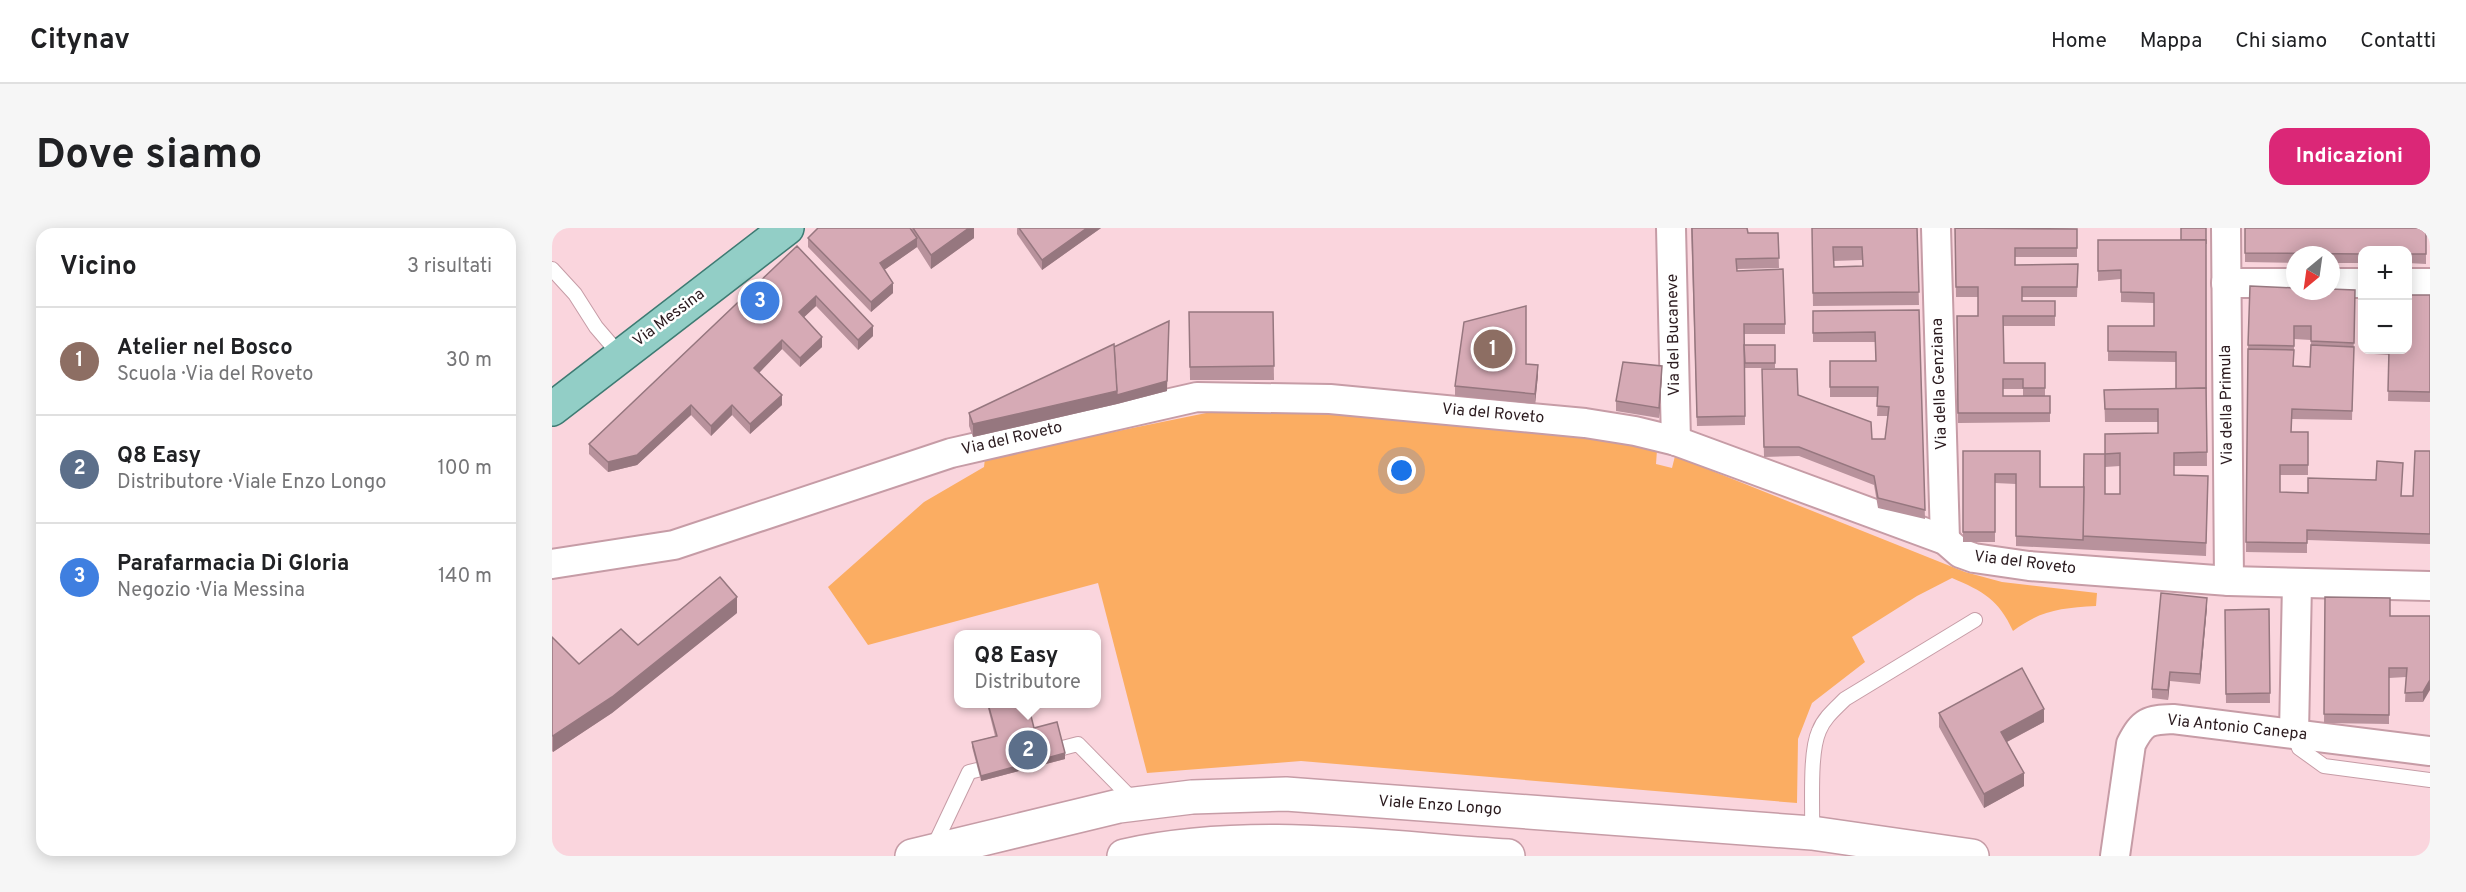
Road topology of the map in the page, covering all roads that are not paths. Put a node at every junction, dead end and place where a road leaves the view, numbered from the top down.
1 (787, 228) edge
2 (1671, 228) edge
3 (1936, 228) edge
4 (2226, 228) edge
5 (552, 269) edge
6 (2226, 283) junction
7 (2286, 283) edge
8 (2340, 283) edge
9 (2358, 283) edge
10 (2412, 283) edge
11 (2430, 283) edge
12 (620, 355) junction
13 (552, 409) edge
14 (1676, 441) junction
15 (1945, 540) junction
16 (552, 564) edge
17 (2229, 581) junction
18 (2297, 583) junction
19 (2430, 586) edge
20 (1975, 620) dead end
21 (2294, 733) junction
22 (2430, 751) edge
23 (1034, 755) edge
24 (1012, 761) edge
25 (2430, 780) edge
26 (1136, 803) junction
27 (1812, 833) junction
28 (922, 854) edge
29 (1124, 856) edge
30 (1508, 856) edge
31 (1972, 856) edge
32 (2115, 856) edge

1 - 12 main road, Via Messina
2 - 14 street, Via del Bucaneve
3 - 15 street, Via della Genziana
4 - 6 street, Via della Primula
5 - 12 lane
6 - 7 street
6 - 17 street, Via della Primula
8 - 9 street
10 - 11 street
12 - 13 main road, Via Messina
14 - 15 street, Via del Roveto
14 - 16 street, Via del Roveto
15 - 17 street, Via del Roveto
17 - 18 street, Via del Roveto
18 - 19 street, Via del Roveto
18 - 21 street
20 - 27 lane
21 - 22 street, Via Antonio Canepa
21 - 25 lane
21 - 32 street, Via Antonio Canepa
23 - 26 lane
24 - 28 lane
26 - 27 main road, Viale Enzo Longo
26 - 28 main road, Viale Enzo Longo
27 - 31 main road, Viale Enzo Longo
29 - 30 main road

